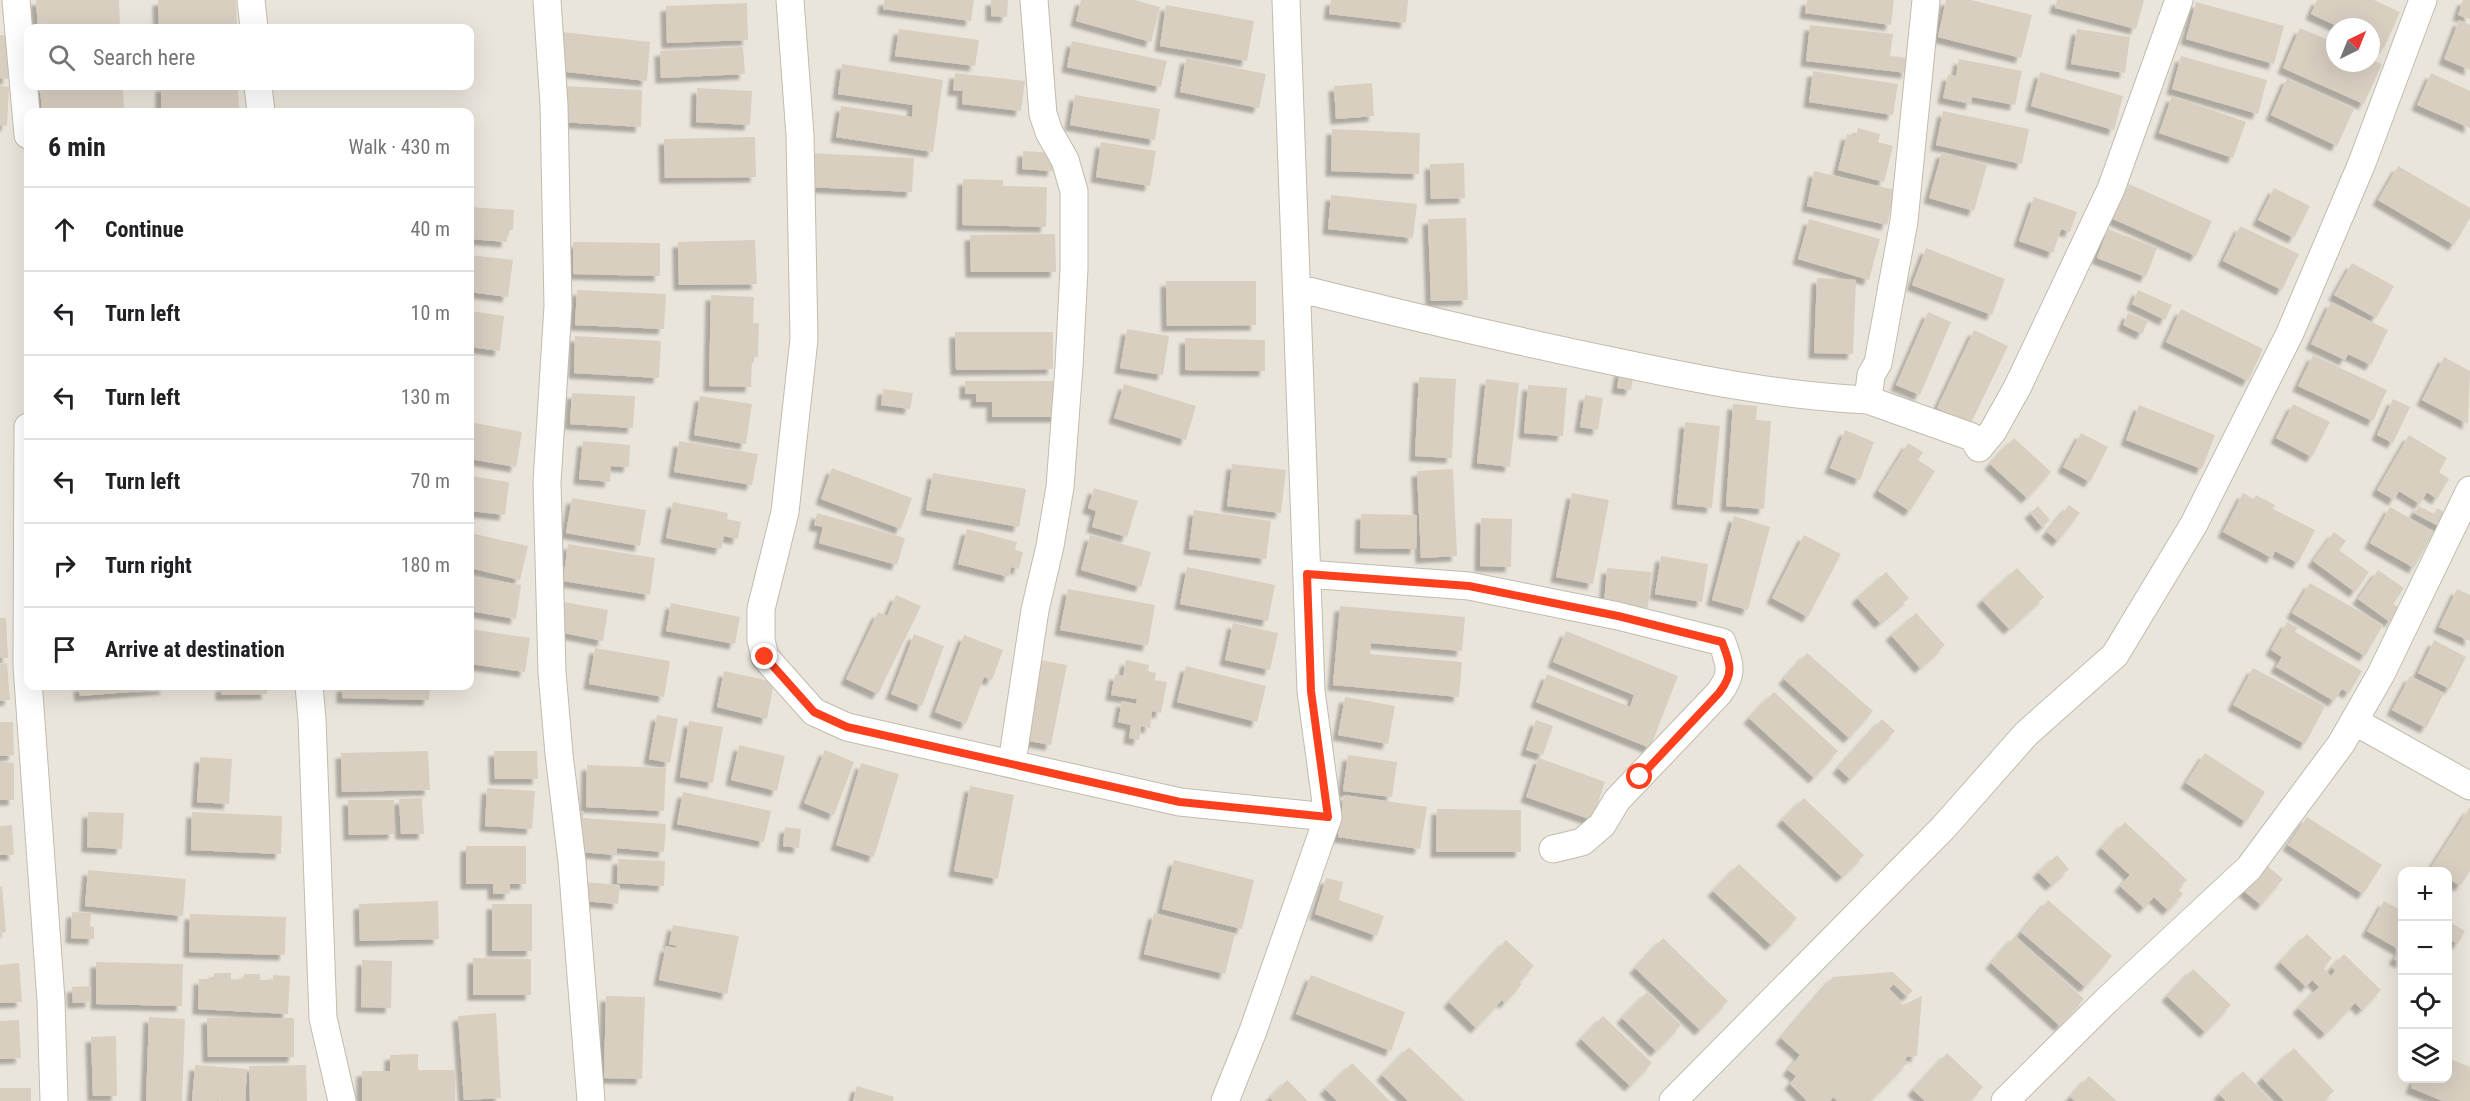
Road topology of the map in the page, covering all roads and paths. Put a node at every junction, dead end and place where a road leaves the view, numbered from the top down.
1 (16, 0) edge
2 (251, 0) edge
3 (547, 0) edge
4 (790, 0) edge
5 (1034, 0) edge
6 (1286, 0) edge
7 (1926, 0) edge
8 (2179, 0) edge
9 (2423, 0) edge
10 (254, 24) edge
11 (24, 90) edge
12 (24, 90) edge
13 (258, 90) edge
14 (26, 108) edge
15 (261, 108) edge
16 (1297, 288) junction
17 (1868, 400) junction
18 (2470, 490) edge
19 (1307, 574) junction
20 (29, 690) edge
21 (309, 690) edge
22 (2354, 721) junction
23 (1012, 763) junction
24 (2470, 786) edge
25 (1328, 817) junction
26 (1554, 849) dead end
27 (54, 1101) edge
28 (342, 1101) edge
29 (591, 1101) edge
30 (1225, 1101) edge
31 (1674, 1101) edge
32 (2005, 1101) edge

1 - 11 street
2 - 10 street
3 - 29 street
4 - 23 street
5 - 23 street
6 - 16 street
7 - 17 street
8 - 17 street
9 - 31 street
12 - 14 street
13 - 15 street
16 - 17 street
16 - 19 street
18 - 22 street
19 - 25 street
19 - 26 street
20 - 27 street
21 - 28 street
22 - 24 street
22 - 32 street
23 - 25 street
25 - 30 street

